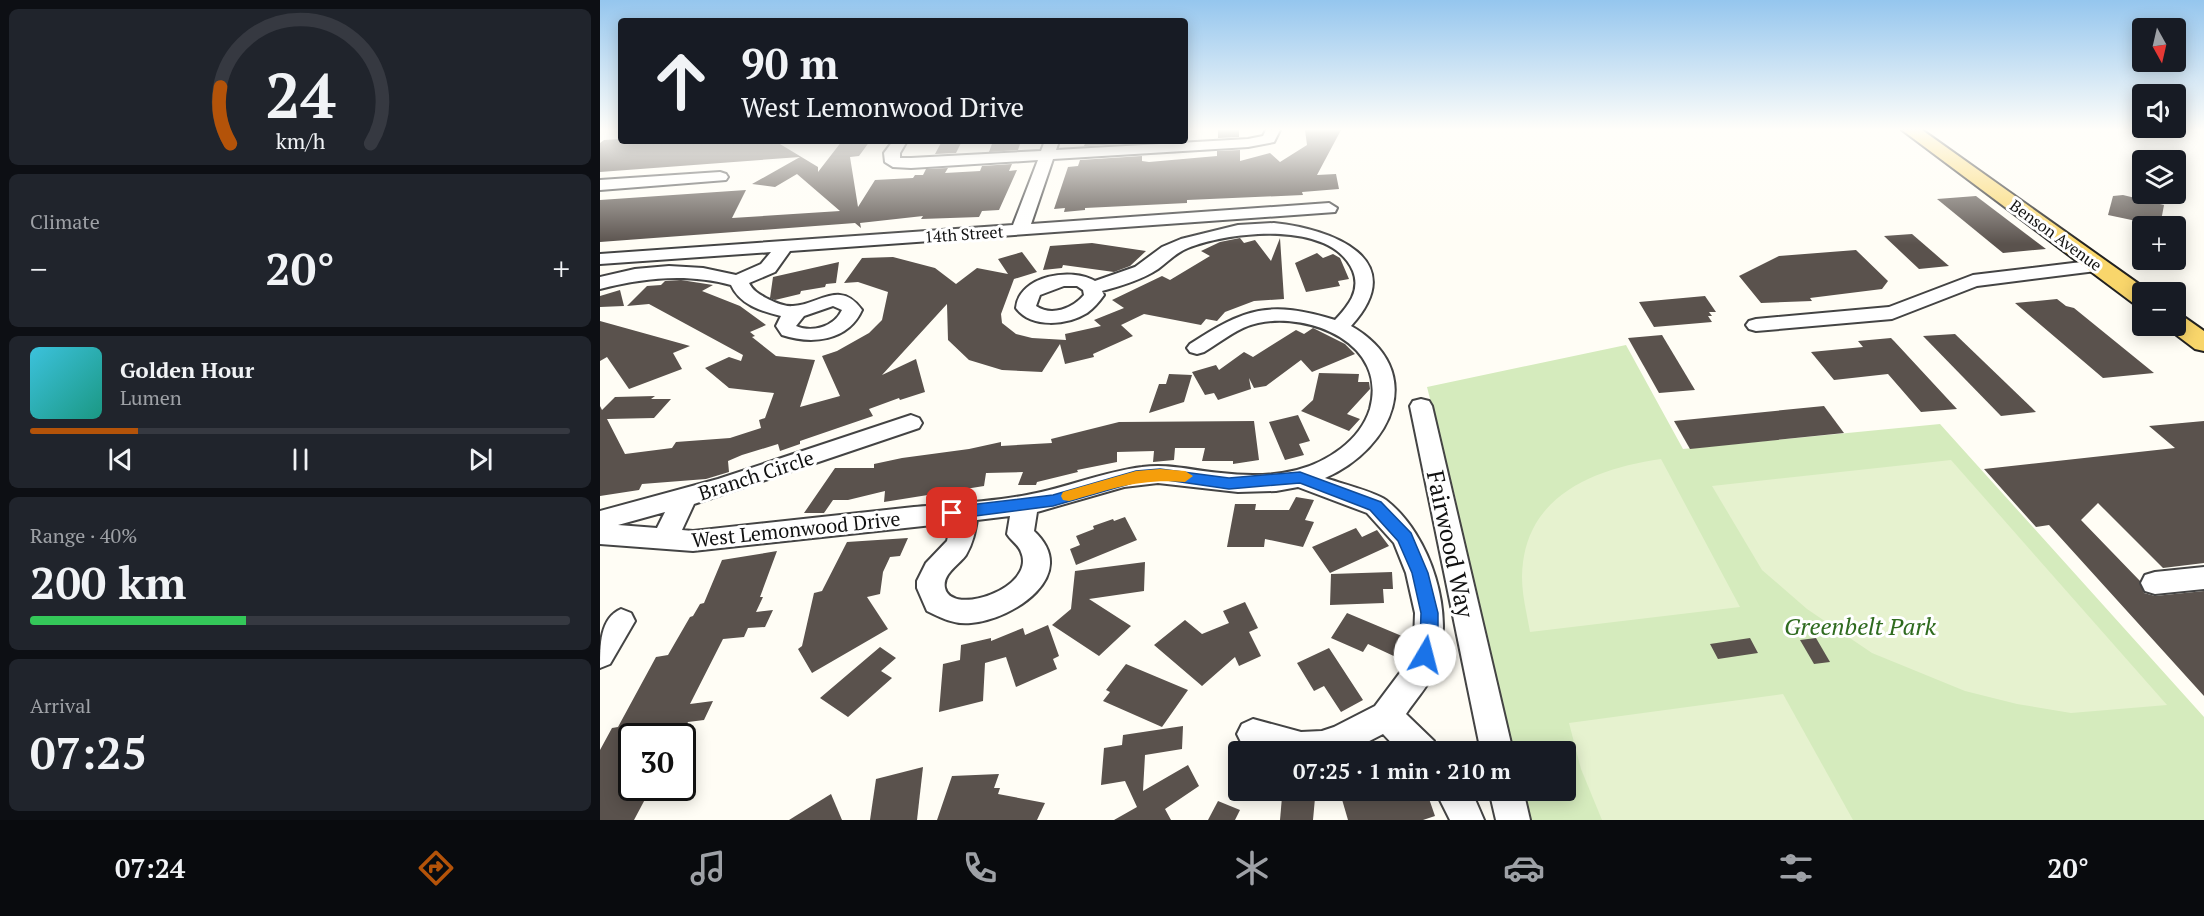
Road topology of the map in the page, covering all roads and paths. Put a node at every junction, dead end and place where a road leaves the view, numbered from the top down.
1 (1042, 168) edge
2 (1964, 168) edge
3 (720, 177) dead end
4 (600, 185) edge
5 (1329, 208) dead end
6 (1156, 220) junction
7 (1020, 230) junction
8 (785, 246) junction
9 (1170, 250) junction
10 (600, 259) edge
11 (2098, 266) junction
12 (738, 281) junction
13 (600, 284) edge
14 (1092, 288) dead end
15 (2132, 291) edge
16 (796, 313) dead end
17 (1756, 325) dead end
18 (1339, 327) junction
19 (2186, 330) edge
20 (2204, 343) edge
21 (1197, 348) dead end
22 (1421, 406) dead end
23 (911, 423) dead end
24 (1300, 477) junction
25 (685, 497) junction
26 (1026, 505) junction
27 (965, 511) junction
28 (600, 521) edge
29 (600, 534) edge
30 (664, 540) junction
31 (2204, 578) edge
32 (2155, 583) dead end
33 (621, 621) dead end
34 (600, 655) edge
35 (1386, 716) junction
36 (1253, 734) dead end
37 (1412, 741) edge
38 (1495, 741) edge
39 (1459, 801) edge
40 (1508, 801) edge
41 (1467, 820) edge
42 (1512, 820) edge

1 - 7 street
2 - 11 main road, Benson Avenue
3 - 4 street
5 - 6 street, 14th Street
6 - 7 street, 14th Street
6 - 9 street
7 - 8 street, 14th Street
8 - 10 street, 14th Street
8 - 12 street
9 - 14 street
9 - 18 street
11 - 15 main road, Benson Avenue
11 - 17 street
12 - 13 street
12 - 16 street
18 - 21 street
18 - 24 street, West Lemonwood Drive
19 - 20 main road
22 - 38 street, Fairwood Way
23 - 25 street, Branch Circle
24 - 26 street, West Lemonwood Drive
24 - 35 street
25 - 28 street, Branch Circle
25 - 30 street, West Lemonwood Drive
26 - 27 street, West Lemonwood Drive
26 - 27 street
27 - 30 street, West Lemonwood Drive
29 - 30 street, West Lemonwood Drive
31 - 32 street
33 - 34 street
35 - 36 street
35 - 37 street
39 - 41 street
40 - 42 street

